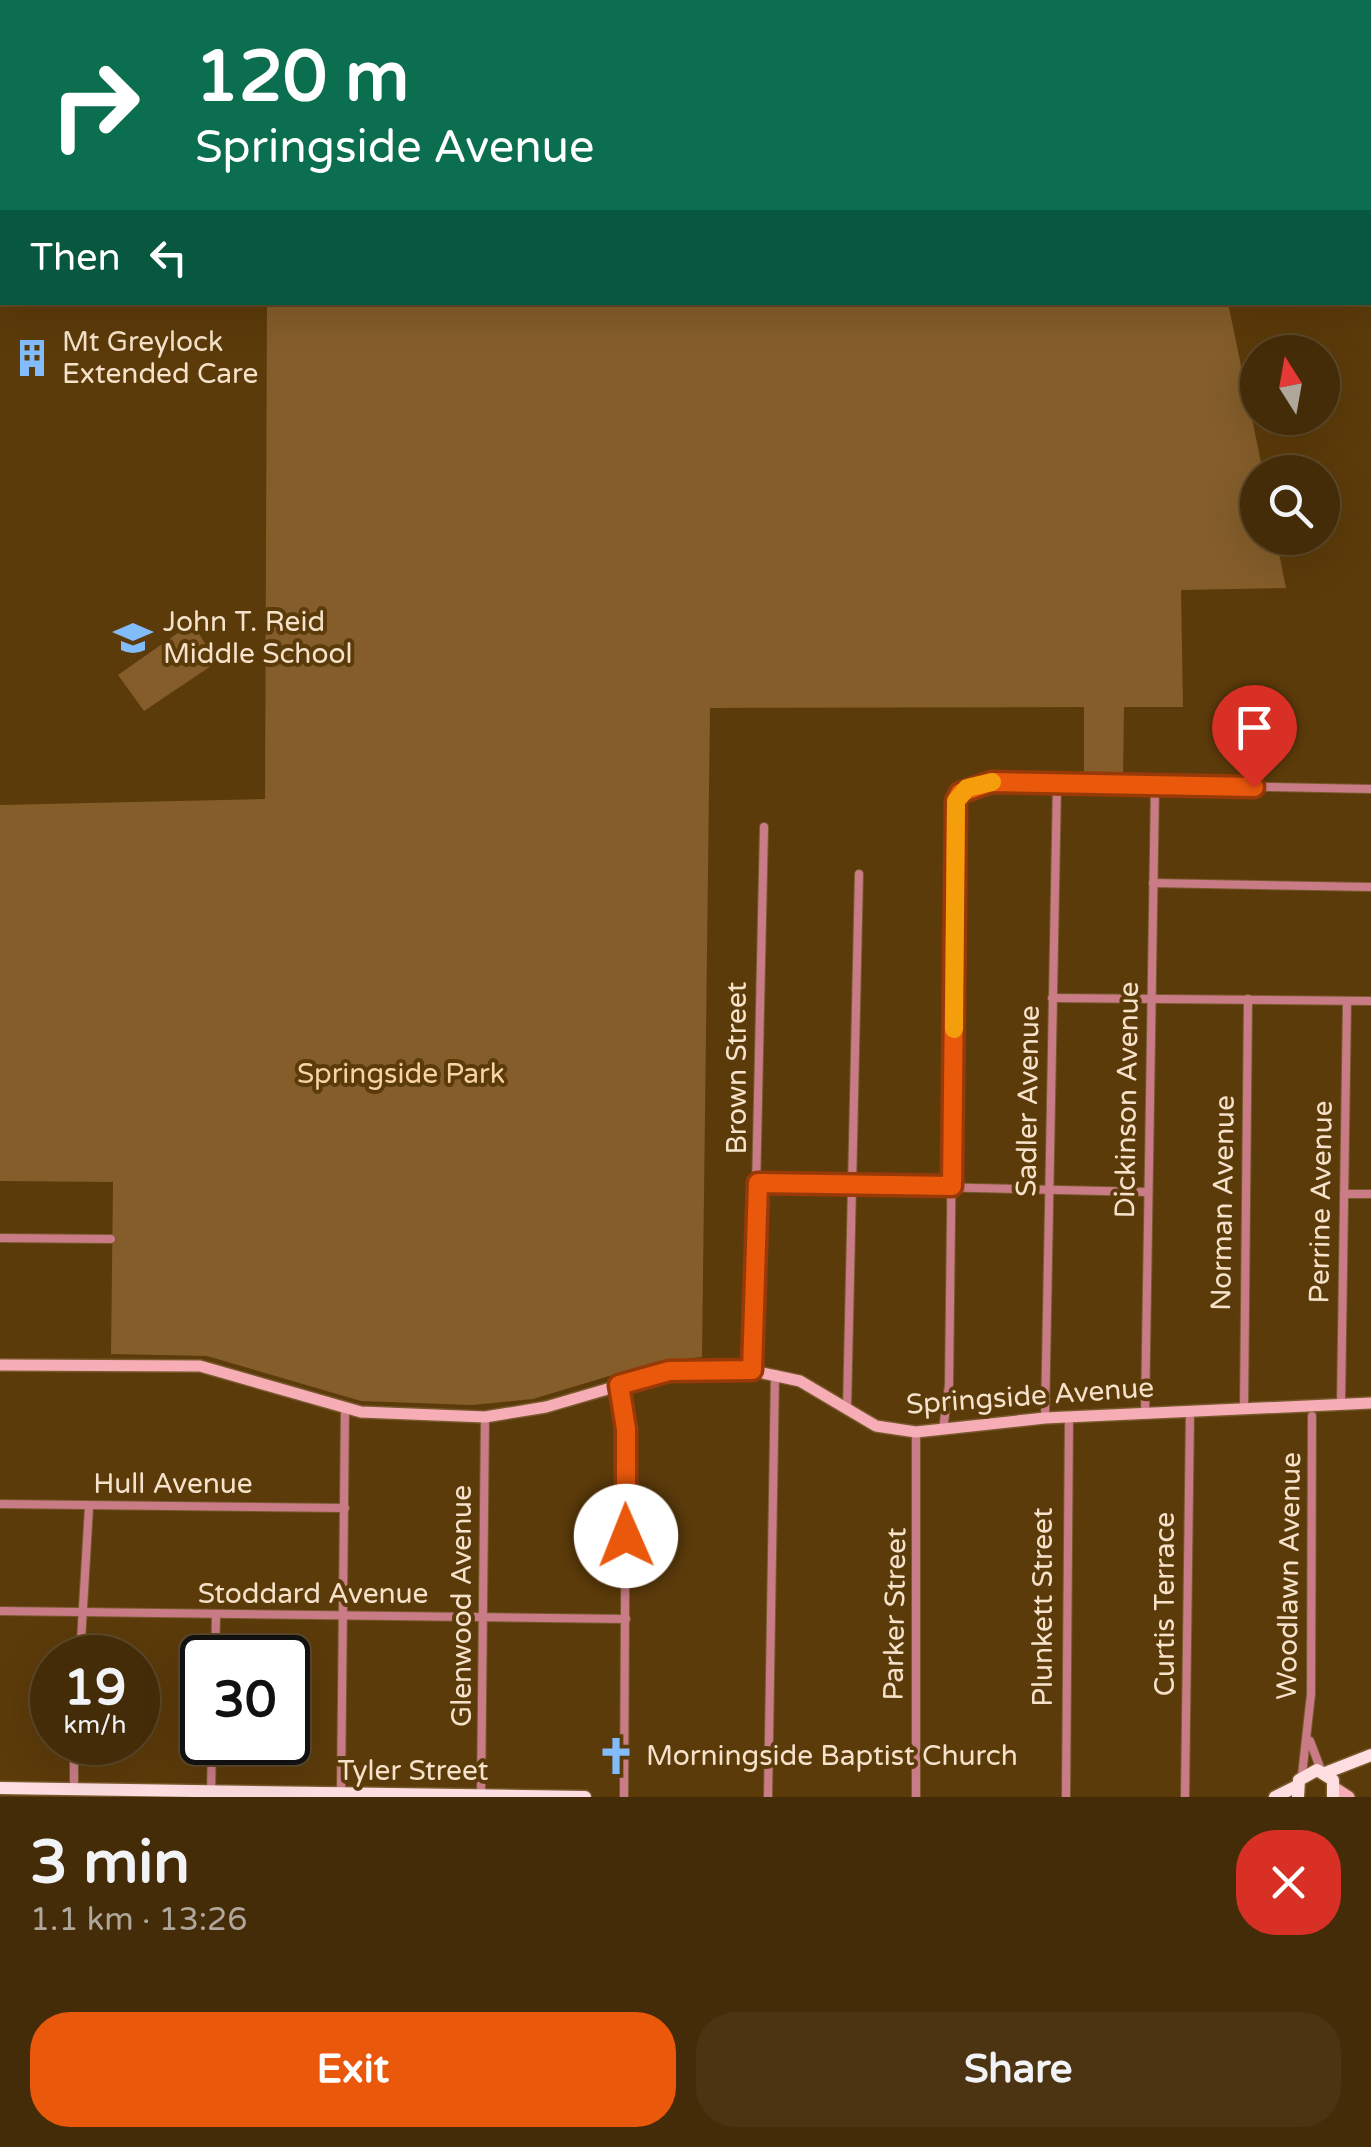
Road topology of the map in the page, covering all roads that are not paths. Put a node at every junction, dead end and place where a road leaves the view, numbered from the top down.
1 (1056, 784) junction
2 (1155, 786) junction
3 (1371, 789) edge
4 (764, 827) dead end
5 (859, 874) dead end
6 (1153, 883) junction
7 (1371, 887) edge
8 (1052, 998) junction
9 (1152, 999) junction
10 (1248, 999) junction
11 (1347, 1001) junction
12 (1371, 1001) edge
13 (758, 1183) junction
14 (854, 1186) junction
15 (952, 1186) junction
16 (1049, 1188) junction
17 (1148, 1192) junction
18 (1344, 1194) junction
19 (1371, 1194) edge
20 (0, 1238) edge
21 (111, 1239) dead end
22 (0, 1365) edge
23 (752, 1370) junction
24 (775, 1374) junction
25 (619, 1385) junction
26 (1371, 1402) edge
27 (1341, 1404) junction
28 (345, 1408) junction
29 (1244, 1408) junction
30 (848, 1409) junction
31 (1190, 1411) junction
32 (1145, 1414) junction
33 (1312, 1416) dead end
34 (485, 1417) junction
35 (1045, 1418) junction
36 (1069, 1418) junction
37 (942, 1429) junction
38 (916, 1432) junction
39 (0, 1504) edge
40 (90, 1507) junction
41 (345, 1508) junction
42 (0, 1610) edge
43 (80, 1614) junction
44 (216, 1617) junction
45 (342, 1617) junction
46 (483, 1618) junction
47 (626, 1619) junction
48 (80, 1635) edge
49 (216, 1635) edge
50 (1308, 1737) junction
51 (1369, 1756) edge
52 (72, 1765) edge
53 (212, 1765) edge
54 (1324, 1772) junction
55 (1299, 1786) edge
56 (0, 1788) edge
57 (1334, 1790) edge
58 (211, 1794) junction
59 (75, 1795) edge
60 (341, 1796) edge
61 (481, 1796) edge
62 (585, 1797) edge
63 (624, 1797) edge
64 (768, 1797) edge
65 (916, 1797) edge
66 (1066, 1797) edge
67 (1185, 1797) edge
68 (1275, 1797) edge
69 (1349, 1797) edge

1 - 2 street
1 - 8 street, Sadler Avenue
1 - 15 street
2 - 3 street
2 - 6 street, Dickinson Avenue
4 - 13 street, Brown Street
5 - 14 street
6 - 7 street
6 - 9 street, Dickinson Avenue
8 - 9 street
8 - 16 street, Sadler Avenue
9 - 10 street
9 - 17 street, Dickinson Avenue
10 - 11 street
10 - 29 street, Norman Avenue
11 - 12 street
11 - 18 street, Perrine Avenue
13 - 14 street
13 - 23 street, Brown Street
14 - 15 street
14 - 30 street
15 - 16 street
15 - 37 street
16 - 17 street
16 - 35 street, Sadler Avenue
17 - 32 street, Dickinson Avenue
18 - 19 street
18 - 27 street, Perrine Avenue
20 - 21 street
22 - 28 street, Springside Avenue
23 - 24 street, Springside Avenue
23 - 25 street, Springside Avenue
24 - 30 street, Springside Avenue
24 - 64 street
25 - 34 street, Springside Avenue
25 - 47 street
26 - 27 street, Springside Avenue
27 - 29 street, Springside Avenue
28 - 34 street, Springside Avenue
28 - 41 street
29 - 31 street, Springside Avenue
30 - 38 street, Springside Avenue
31 - 32 street, Springside Avenue
31 - 67 street, Curtis Terrace
32 - 36 street, Springside Avenue
33 - 50 street, Woodlawn Avenue
34 - 46 street, Glenwood Avenue
35 - 36 street, Springside Avenue
35 - 37 street, Springside Avenue
36 - 66 street, Plunkett Street
37 - 38 street, Springside Avenue
38 - 65 street, Parker Street
39 - 40 street, Hull Avenue
40 - 41 street, Hull Avenue
40 - 43 street
41 - 45 street
42 - 43 street, Stoddard Avenue
43 - 44 street, Stoddard Avenue
43 - 48 street
44 - 45 street, Stoddard Avenue
44 - 49 street
45 - 46 street, Stoddard Avenue
45 - 60 street
46 - 47 street, Stoddard Avenue
46 - 61 street, Glenwood Avenue
47 - 63 street
50 - 54 street, Woodlawn Avenue
50 - 55 street, Woodlawn Avenue
51 - 54 main road
51 - 57 main road
52 - 59 street
53 - 58 street
54 - 55 main road
54 - 57 main road
55 - 68 main road
56 - 59 main road, Tyler Street
57 - 69 street
58 - 59 main road, Tyler Street
58 - 60 main road, Tyler Street
60 - 61 main road, Tyler Street
61 - 62 main road, Tyler Street

